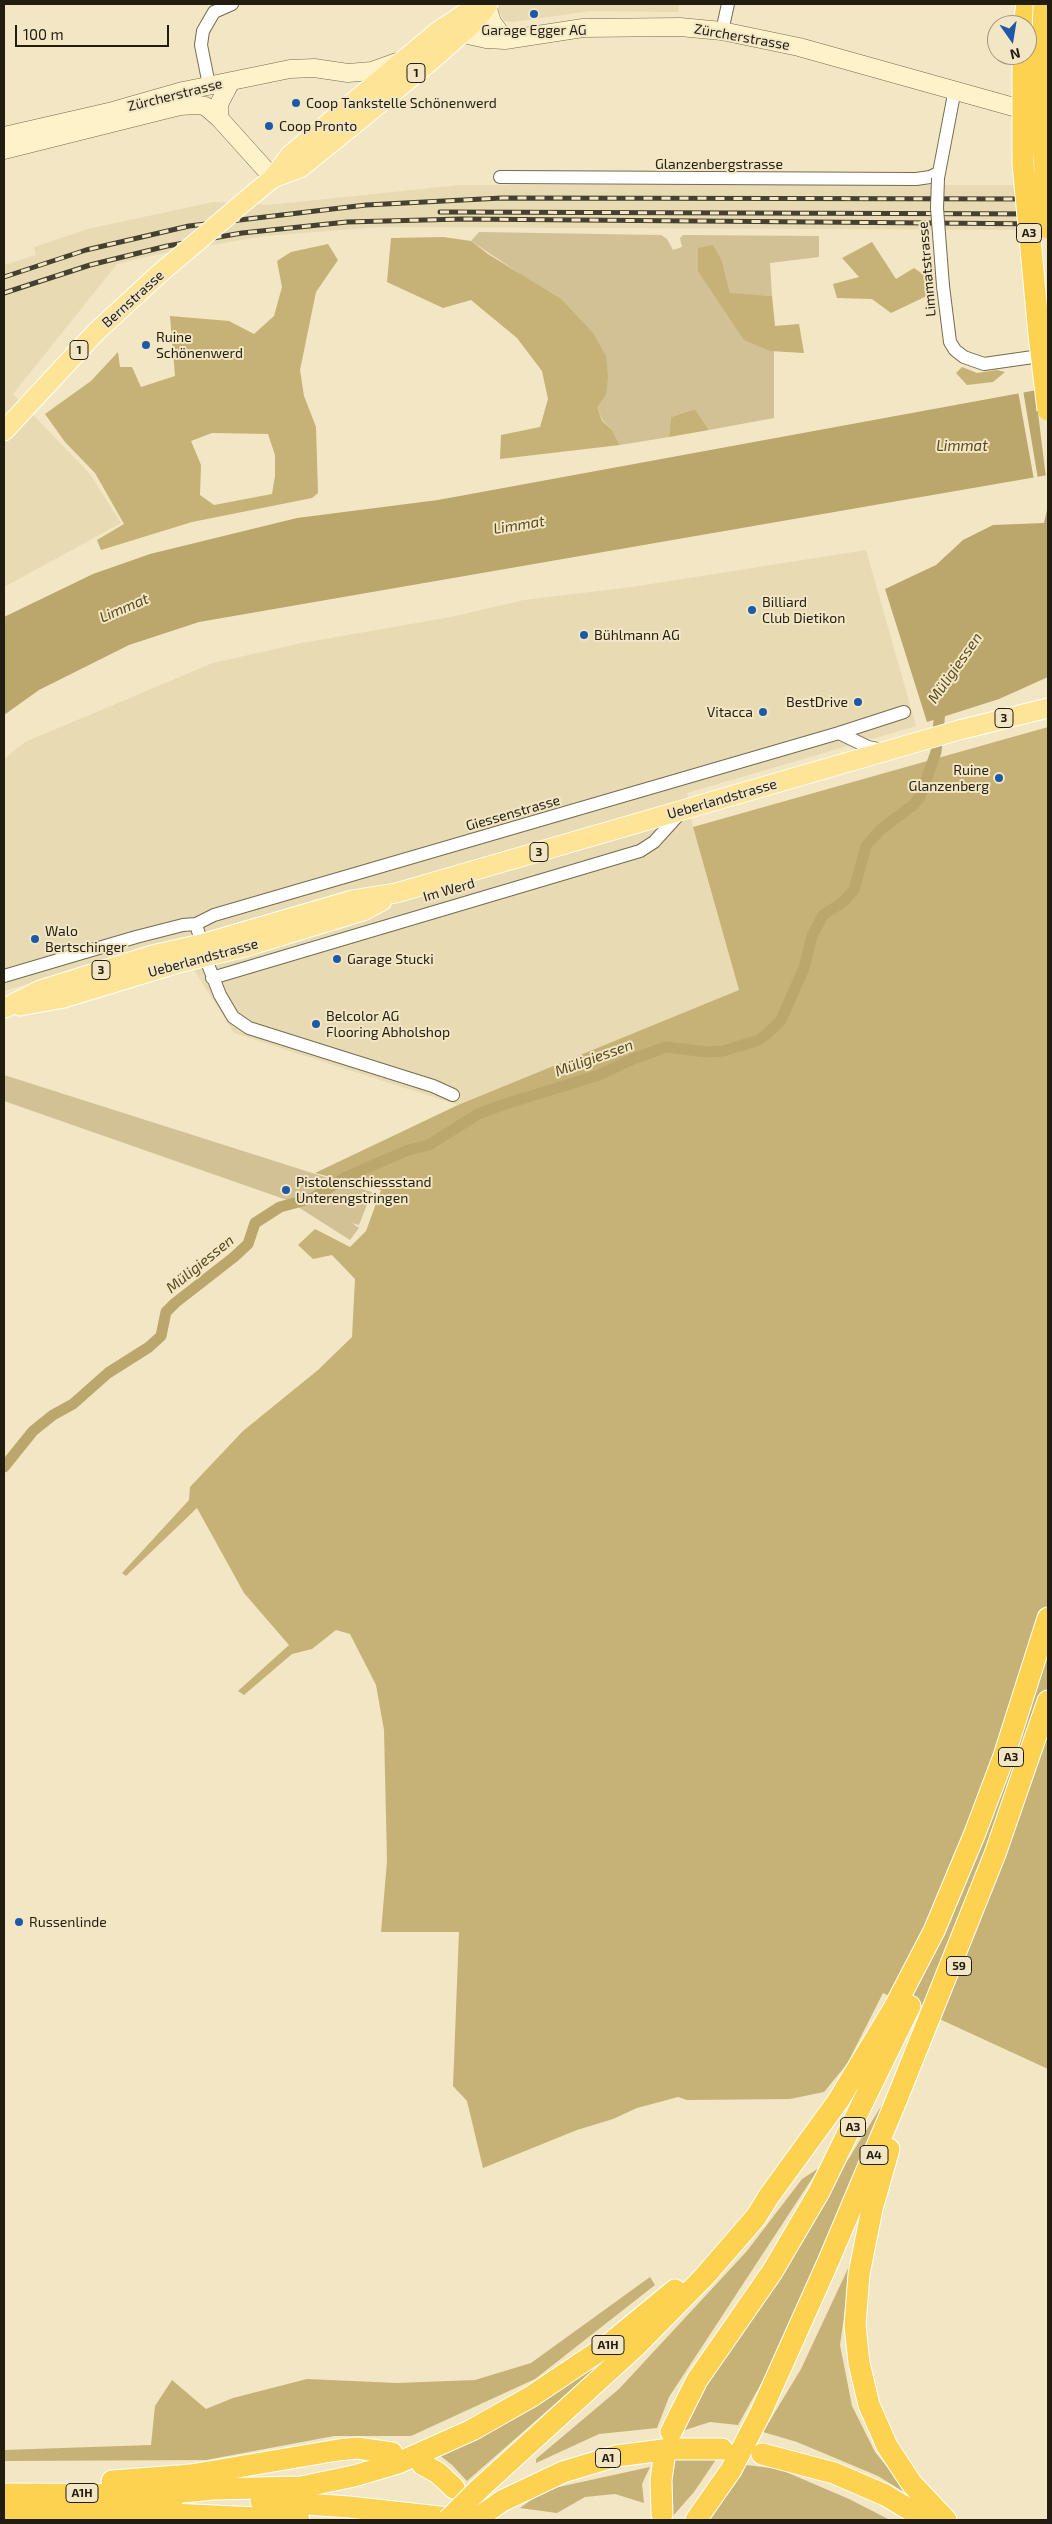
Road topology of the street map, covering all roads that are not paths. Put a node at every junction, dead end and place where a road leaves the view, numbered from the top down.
1 (232, 4) edge
2 (485, 4) edge
3 (728, 4) edge
4 (1044, 4) edge
5 (722, 31) junction
6 (437, 32) junction
7 (462, 32) junction
8 (505, 40) junction
9 (409, 56) junction
10 (1023, 65) edge
11 (348, 73) junction
12 (231, 81) junction
13 (209, 85) junction
14 (955, 89) junction
15 (367, 92) junction
16 (205, 106) junction
17 (368, 113) junction
18 (1045, 116) edge
19 (219, 118) junction
20 (4, 136) edge
21 (4, 150) edge
22 (938, 176) junction
23 (500, 177) dead end
24 (273, 178) junction
25 (1048, 228) edge
26 (1023, 233) dead end
27 (1048, 233) edge
28 (1048, 355) edge
29 (1048, 410) edge
30 (4, 431) edge
31 (1048, 708) edge
32 (904, 712) dead end
33 (839, 733) junction
34 (886, 751) junction
35 (682, 811) junction
36 (196, 924) junction
37 (203, 950) junction
38 (4, 976) edge
39 (212, 978) junction
40 (4, 1008) edge
41 (453, 1095) dead end
42 (1048, 1618) edge
43 (1048, 1643) edge
44 (1048, 1701) edge
45 (995, 1854) junction
46 (769, 2196) junction
47 (672, 2432) dead end
48 (750, 2432) junction
49 (722, 2450) dead end
50 (392, 2453) dead end
51 (762, 2454) dead end
52 (664, 2459) dead end
53 (422, 2464) dead end
54 (454, 2488) dead end
55 (4, 2493) edge
56 (161, 2494) junction
57 (4, 2514) edge
58 (662, 2514) dead end
59 (299, 2520) edge
60 (448, 2520) edge
61 (468, 2520) edge
62 (475, 2520) edge
63 (688, 2520) edge
64 (696, 2520) edge
65 (927, 2520) edge
66 (946, 2520) edge

1 - 13 street
2 - 6 main road, Bernstrasse / 1
2 - 7 main road, Bernstrasse / 1
2 - 8 main road
3 - 5 street
4 - 25 highway, A3, bridge
5 - 8 main road, Zürcherstrasse
5 - 14 main road, Zürcherstrasse
6 - 7 main road, Zürcherstrasse
6 - 9 main road, Bernstrasse / 1
7 - 8 main road, Zürcherstrasse
7 - 17 main road, Bernstrasse / 1
9 - 11 main road, Zürcherstrasse
9 - 15 main road, Bernstrasse / 1
10 - 29 highway, A3, bridge
11 - 12 main road, Zürcherstrasse
11 - 15 main road
12 - 13 main road, Zürcherstrasse
12 - 19 main road
13 - 16 main road
13 - 20 main road, Zürcherstrasse
14 - 18 main road, Zürcherstrasse
14 - 22 street, Limmatstrasse
15 - 17 main road
15 - 24 main road, Bernstrasse / 1
16 - 19 main road, Zürcherstrasse
16 - 21 main road, Zürcherstrasse
17 - 24 main road, Bernstrasse / 1
19 - 24 main road, Zürcherstrasse
22 - 23 street, Glanzenbergstrasse
22 - 28 street, Limmatstrasse, bridge
24 - 30 main road, Bernstrasse / 1, bridge
26 - 27 street
31 - 34 main road, Ueberlandstrasse / 3
32 - 33 street, Giessenstrasse
33 - 34 street
33 - 36 street, Giessenstrasse
34 - 35 main road, Ueberlandstrasse / 3
35 - 37 main road, Ueberlandstrasse / 3
35 - 39 street, Im Werd
36 - 37 street
36 - 38 street, Giessenstrasse
37 - 39 street
37 - 40 main road, Ueberlandstrasse / 3
39 - 41 street
42 - 46 highway
43 - 47 highway, A3
44 - 45 highway, A3
45 - 48 highway, A4
45 - 66 highway, 59
46 - 56 highway, A1H
46 - 60 highway, bridge
48 - 63 highway
48 - 64 highway, A4
49 - 62 highway, A1, bridge
50 - 55 highway, A1H
51 - 65 highway
52 - 58 highway
53 - 54 highway
55 - 56 highway, A1H
56 - 61 highway, A1H
57 - 59 highway, A1H

